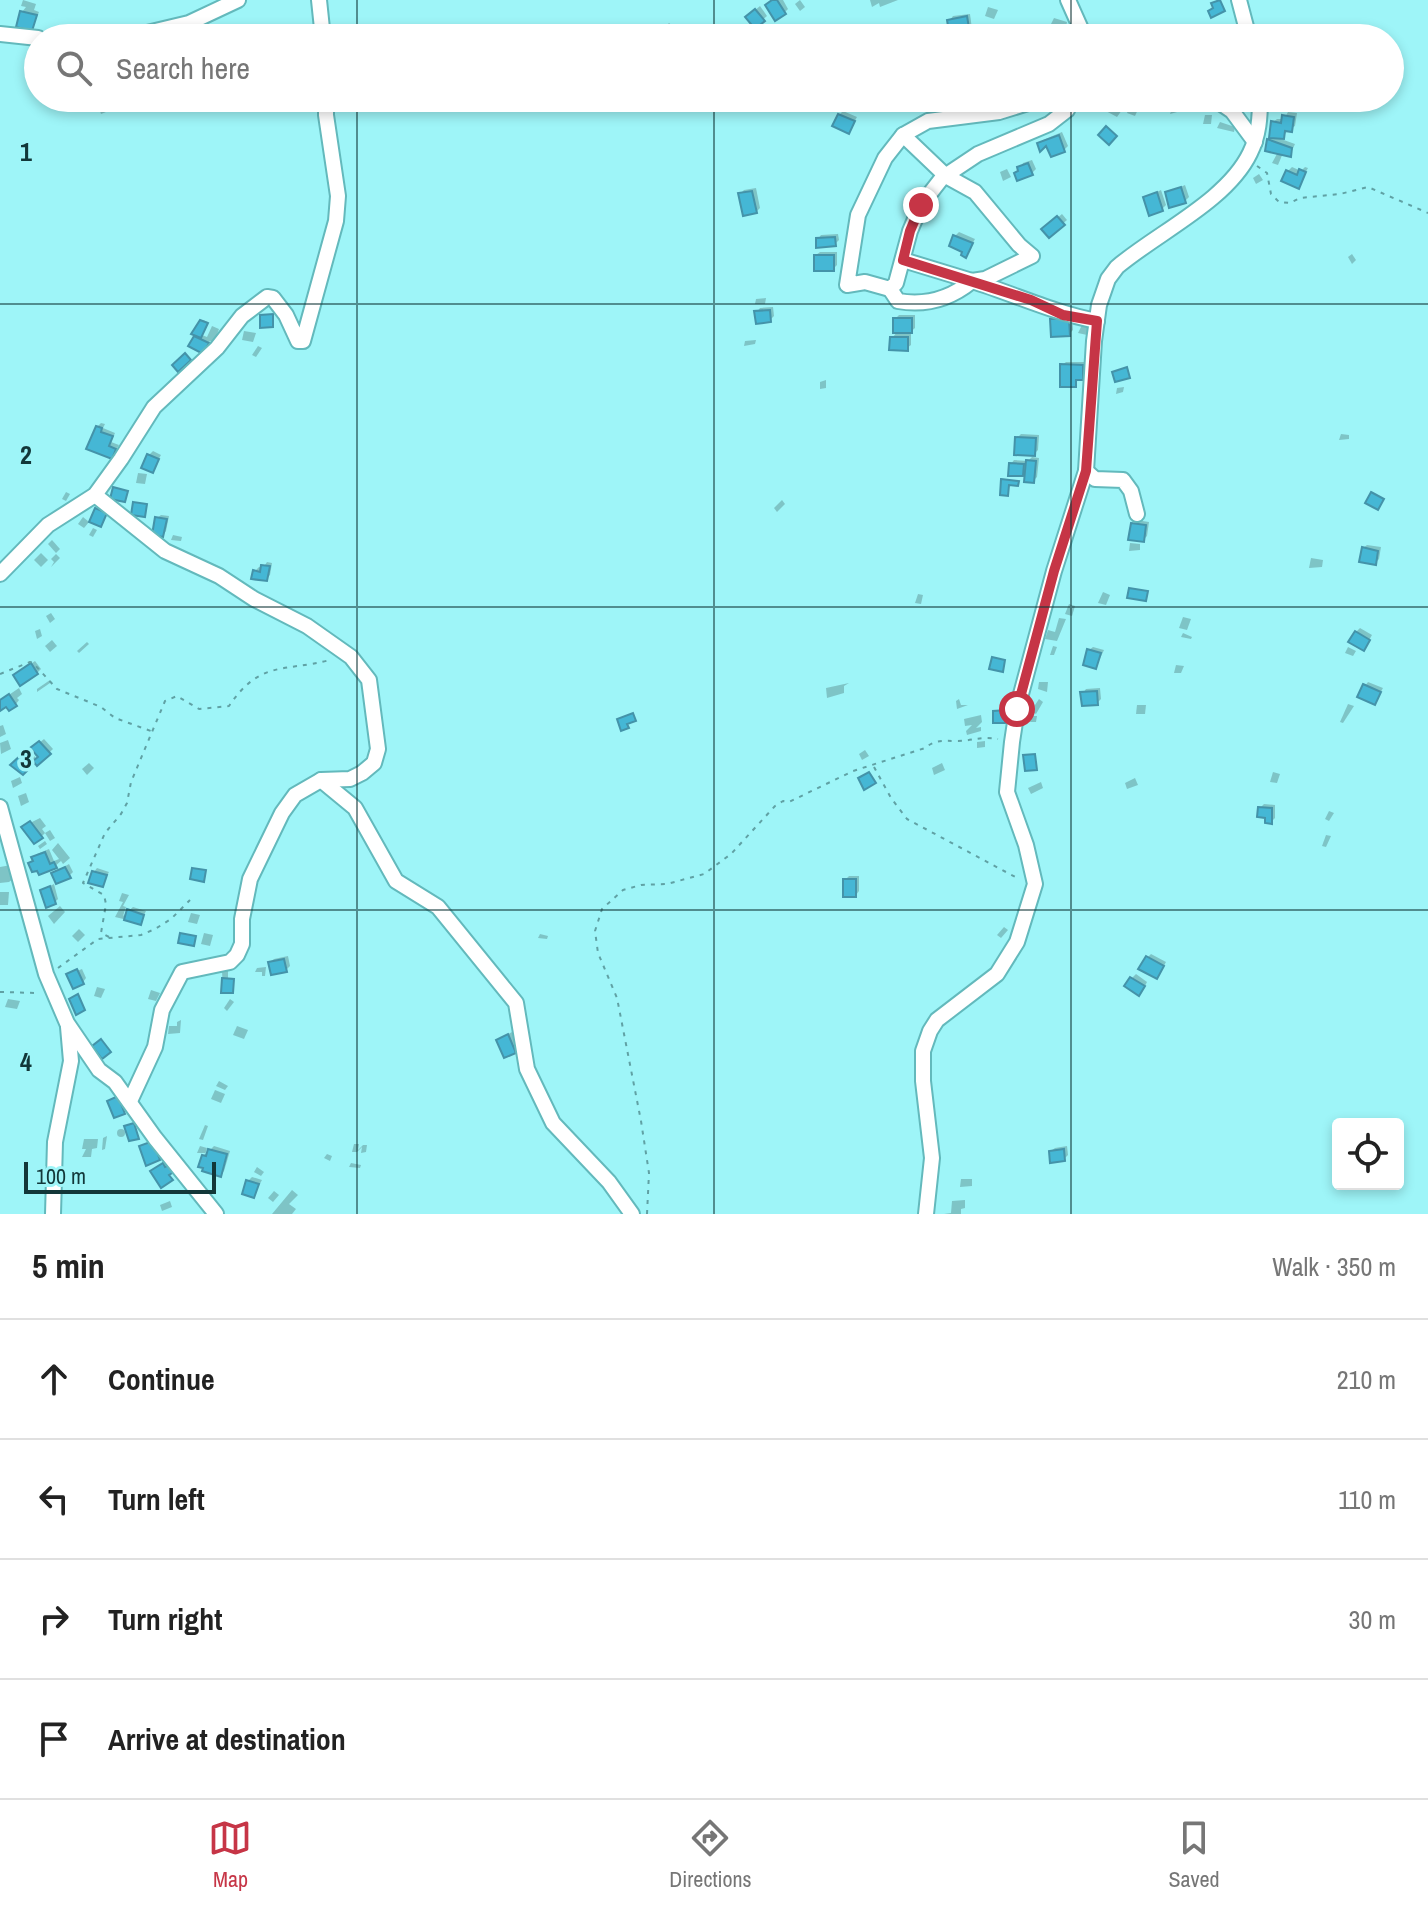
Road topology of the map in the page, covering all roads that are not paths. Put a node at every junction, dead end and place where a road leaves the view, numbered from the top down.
1 (238, 0) edge
2 (319, 0) edge
3 (1068, 0) edge
4 (1239, 0) edge
5 (185, 24) edge
6 (322, 24) edge
7 (1079, 24) edge
8 (1245, 24) edge
9 (0, 34) edge
10 (24, 37) edge
11 (327, 112) edge
12 (999, 112) edge
13 (1064, 112) edge
14 (1233, 112) edge
15 (1260, 112) edge
16 (903, 135) junction
17 (1252, 148) junction
18 (946, 176) junction
19 (903, 260) junction
20 (972, 281) junction
21 (890, 289) junction
22 (1097, 321) junction
23 (1086, 471) junction
24 (95, 495) junction
25 (1137, 514) dead end
26 (0, 574) edge
27 (321, 780) junction
28 (0, 807) edge
29 (67, 1023) junction
30 (130, 1101) junction
31 (53, 1214) edge
32 (216, 1214) edge
33 (632, 1214) edge
34 (926, 1214) edge

1 - 5 street
2 - 6 street
3 - 7 street
4 - 8 street
9 - 10 street
11 - 24 street
12 - 16 street
13 - 18 street
14 - 17 street
15 - 17 street
16 - 18 street
16 - 21 street
17 - 22 street
18 - 19 street
18 - 20 street
19 - 20 street
19 - 21 street
20 - 21 street
20 - 22 street
22 - 23 street
23 - 25 street
23 - 34 street
24 - 26 street
24 - 27 street
27 - 30 street
27 - 33 street
28 - 29 street
29 - 30 street
29 - 31 street
30 - 32 street

